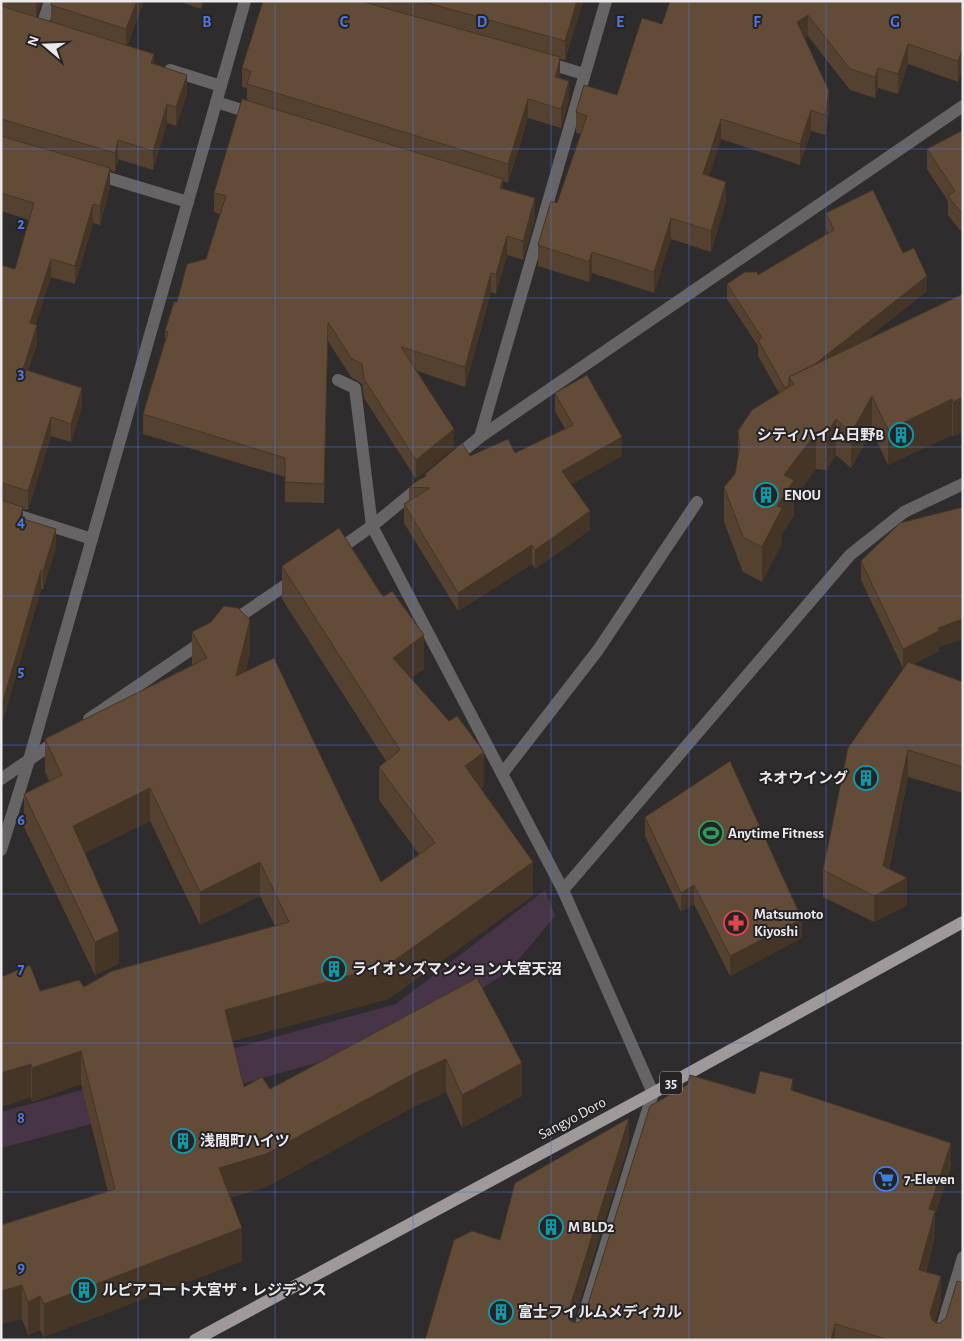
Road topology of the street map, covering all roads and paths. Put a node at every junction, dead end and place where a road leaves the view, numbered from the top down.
1 (50, 1) edge
2 (246, 1) edge
3 (606, 1) edge
4 (41, 29) edge
5 (528, 58) edge
6 (154, 65) edge
7 (584, 74) junction
8 (221, 86) junction
9 (216, 102) junction
10 (963, 106) edge
11 (264, 117) edge
12 (85, 171) edge
13 (188, 202) junction
14 (338, 380) dead end
15 (480, 437) junction
16 (963, 484) edge
17 (697, 502) dead end
18 (1, 510) edge
19 (372, 526) junction
20 (92, 539) junction
21 (323, 560) edge
22 (307, 571) edge
23 (29, 760) junction
24 (502, 774) junction
25 (1, 779) edge
26 (1, 850) edge
27 (563, 890) junction
28 (963, 922) edge
29 (653, 1093) junction
30 (963, 1257) edge
31 (207, 1336) edge
32 (195, 1340) edge
33 (576, 1340) edge
34 (938, 1340) edge

1 - 4 street
2 - 8 street
3 - 7 street
5 - 7 street
6 - 8 street
7 - 15 street
8 - 9 street
9 - 11 street
9 - 13 street
10 - 15 street
12 - 13 street
13 - 20 street
14 - 19 street
15 - 19 street
16 - 27 street
17 - 24 street
18 - 20 street
19 - 21 street
19 - 24 street
20 - 23 street
22 - 23 street
23 - 25 street
23 - 26 street
24 - 27 street
27 - 29 street
28 - 29 main road, Sangyo Doro / 35
29 - 31 main road, Sangyo Doro / 35
29 - 33 street
30 - 34 street
31 - 32 main road, Sangyo Doro / 35

